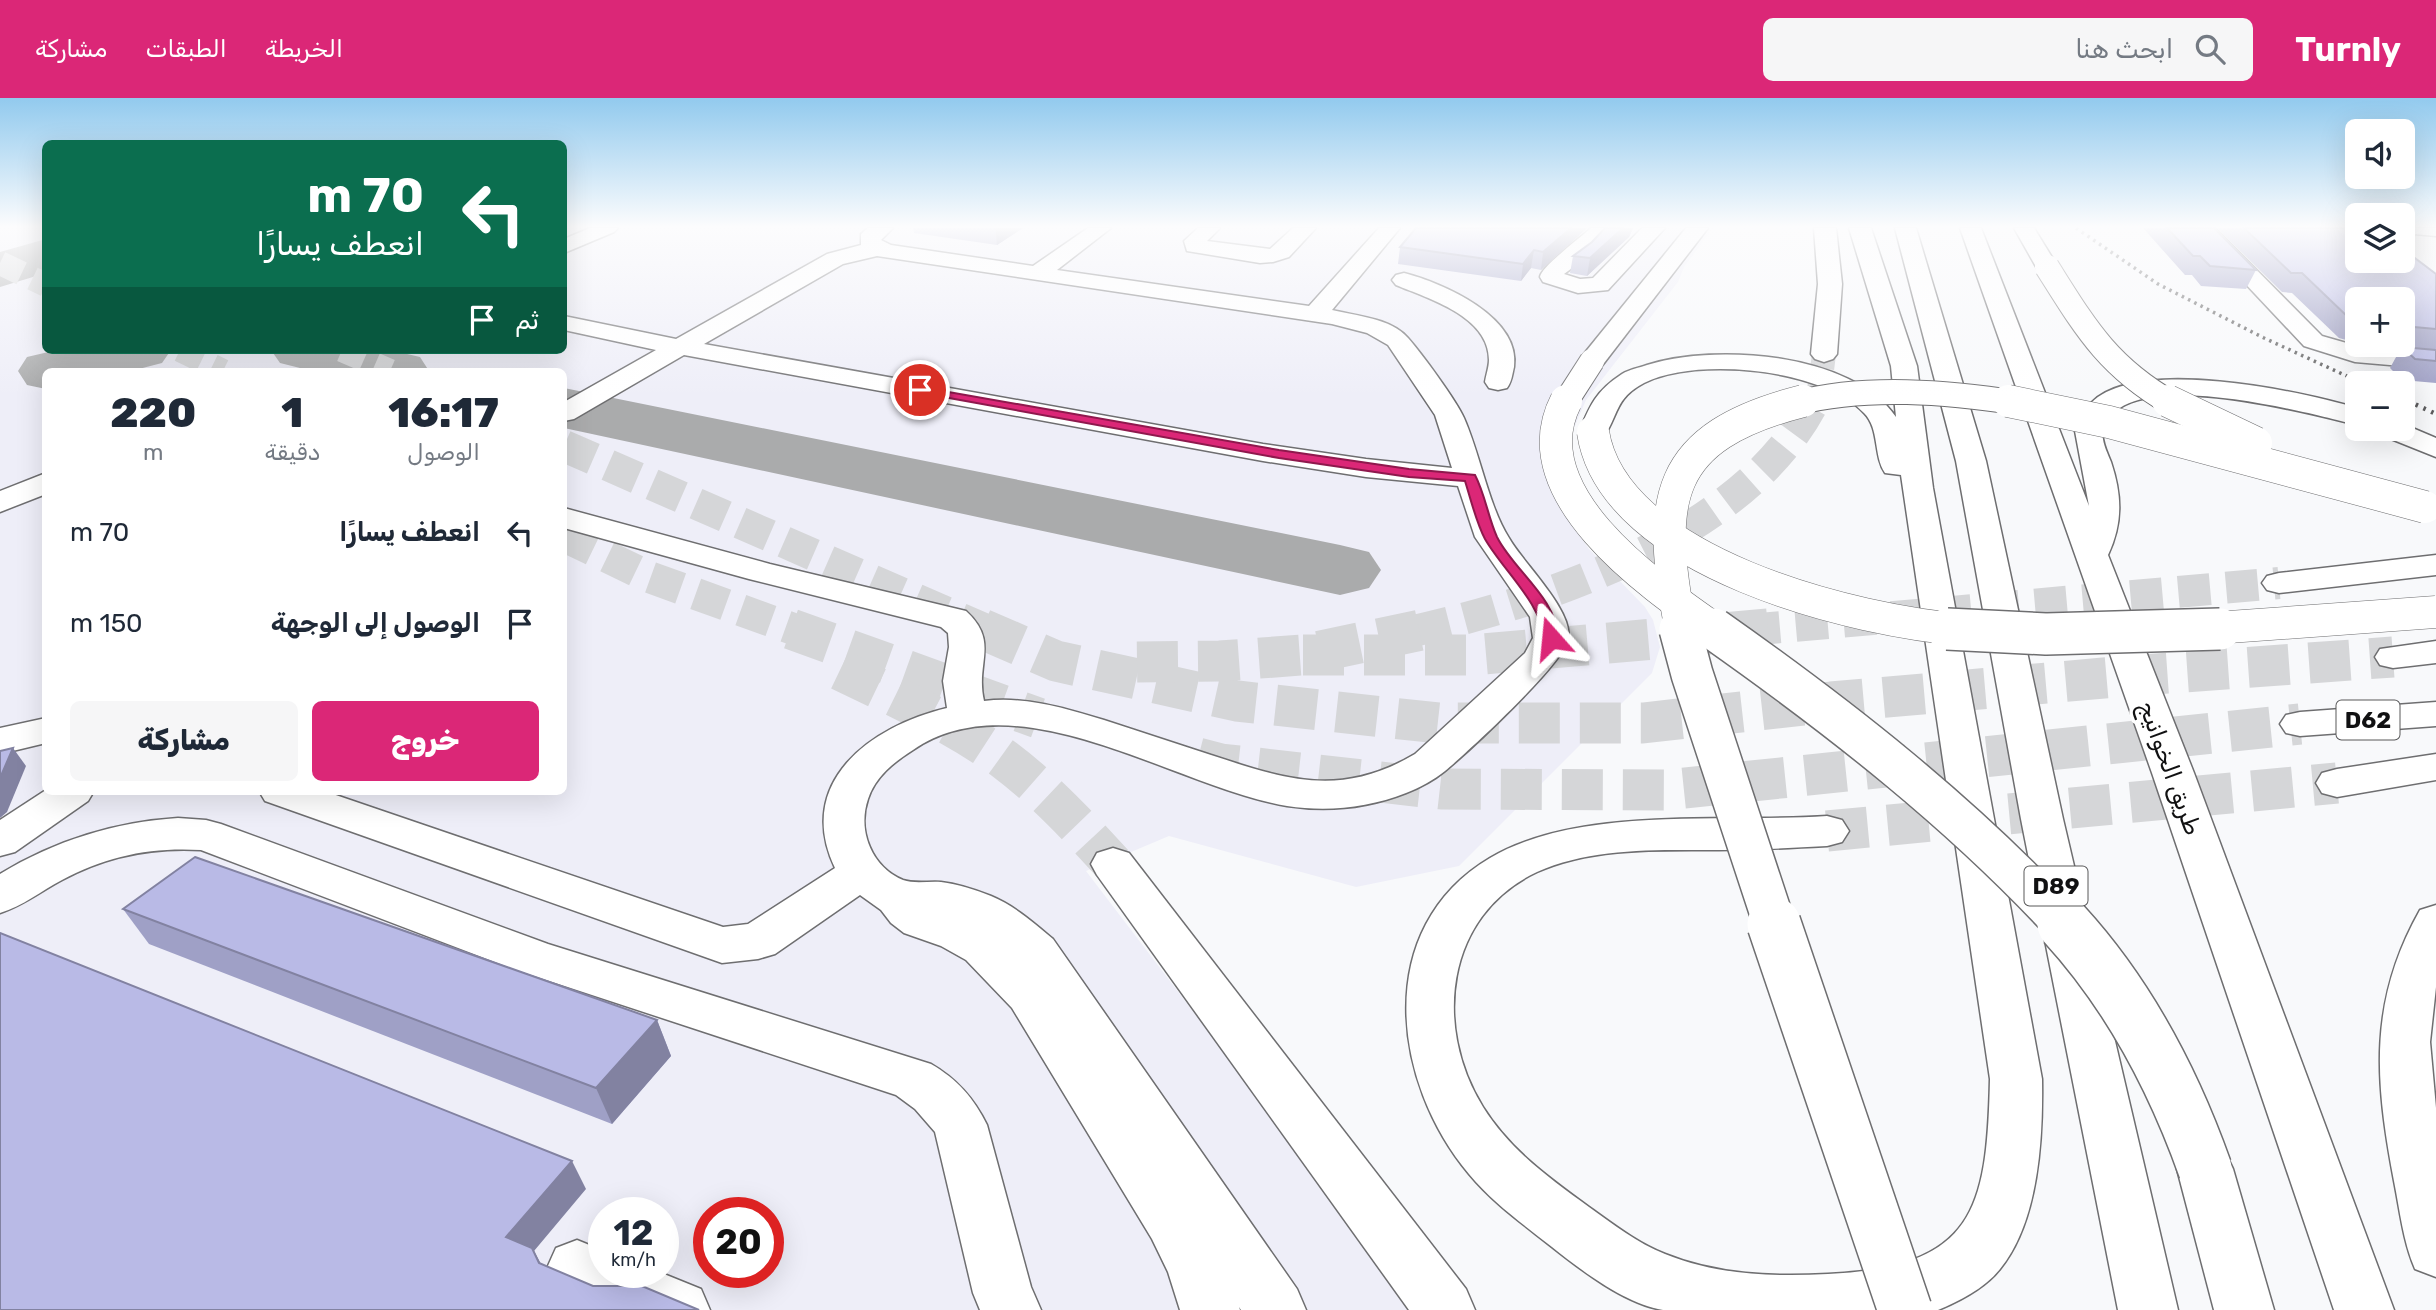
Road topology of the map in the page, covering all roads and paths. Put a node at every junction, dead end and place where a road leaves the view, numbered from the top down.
1 (791, 285) edge
2 (1247, 285) edge
3 (1341, 285) edge
4 (1414, 285) edge
5 (1574, 285) edge
6 (1600, 285) edge
7 (1652, 285) edge
8 (1830, 285) edge
9 (1878, 285) edge
10 (1921, 285) edge
11 (1991, 285) edge
12 (2059, 285) edge
13 (2258, 285) edge
14 (1451, 301) junction
15 (1426, 310) dead end
16 (1315, 314) junction
17 (567, 324) edge
18 (683, 347) junction
19 (1824, 354) tunnel mouth
20 (2436, 361) edge
21 (1498, 382) dead end
22 (567, 411) edge
23 (2345, 414) edge
24 (2415, 439) edge
25 (2436, 448) edge
26 (1470, 478) junction
27 (42, 484) edge
28 (1918, 488) junction
29 (0, 503) edge
30 (2430, 509) edge
31 (567, 519) edge
32 (2092, 555) junction
33 (2436, 565) edge
34 (2279, 583) tunnel mouth
35 (2436, 612) edge
36 (2436, 652) edge
37 (2393, 657) tunnel mouth
38 (968, 715) junction
39 (2436, 715) edge
40 (2300, 724) tunnel mouth
41 (2436, 766) edge
42 (2337, 783) tunnel mouth
43 (291, 795) edge
44 (60, 800) edge
45 (2, 830) edge
46 (1827, 831) tunnel mouth
47 (1113, 864) tunnel mouth
48 (878, 886) junction
49 (0, 896) edge
50 (2436, 922) edge
51 (2436, 1250) edge
52 (577, 1268) dead end
53 (680, 1310) edge
54 (1012, 1310) edge
55 (1210, 1310) edge
56 (1276, 1310) edge
57 (1445, 1310) edge
58 (1905, 1310) edge
59 (2148, 1310) edge
60 (2244, 1310) edge
61 (2364, 1310) edge

1 - 18 main road
2 - 16 main road
3 - 16 main road
4 - 14 main road
5 - 6 main road
7 - 60 main road, bridge
8 - 19 main road
9 - 28 main road
10 - 59 main road, D89
11 - 32 main road, طريق الخوانيج
12 - 30 main road, bridge
13 - 20 main road
14 - 15 main road
14 - 21 main road
16 - 26 main road
17 - 18 main road
18 - 22 main road
18 - 26 main road
23 - 32 main road
24 - 25 main road
26 - 38 main road
27 - 29 main road
28 - 35 main road, bridge
28 - 46 main road
30 - 58 main road, bridge
31 - 38 main road
32 - 61 main road, طريق الخوانيج
33 - 34 main road
36 - 37 main road
38 - 48 main road
39 - 40 main road, D62
41 - 42 main road
43 - 48 main road
44 - 45 main road
47 - 57 main road
48 - 55 main road
48 - 56 main road
49 - 54 main road
50 - 51 main road
52 - 53 main road

